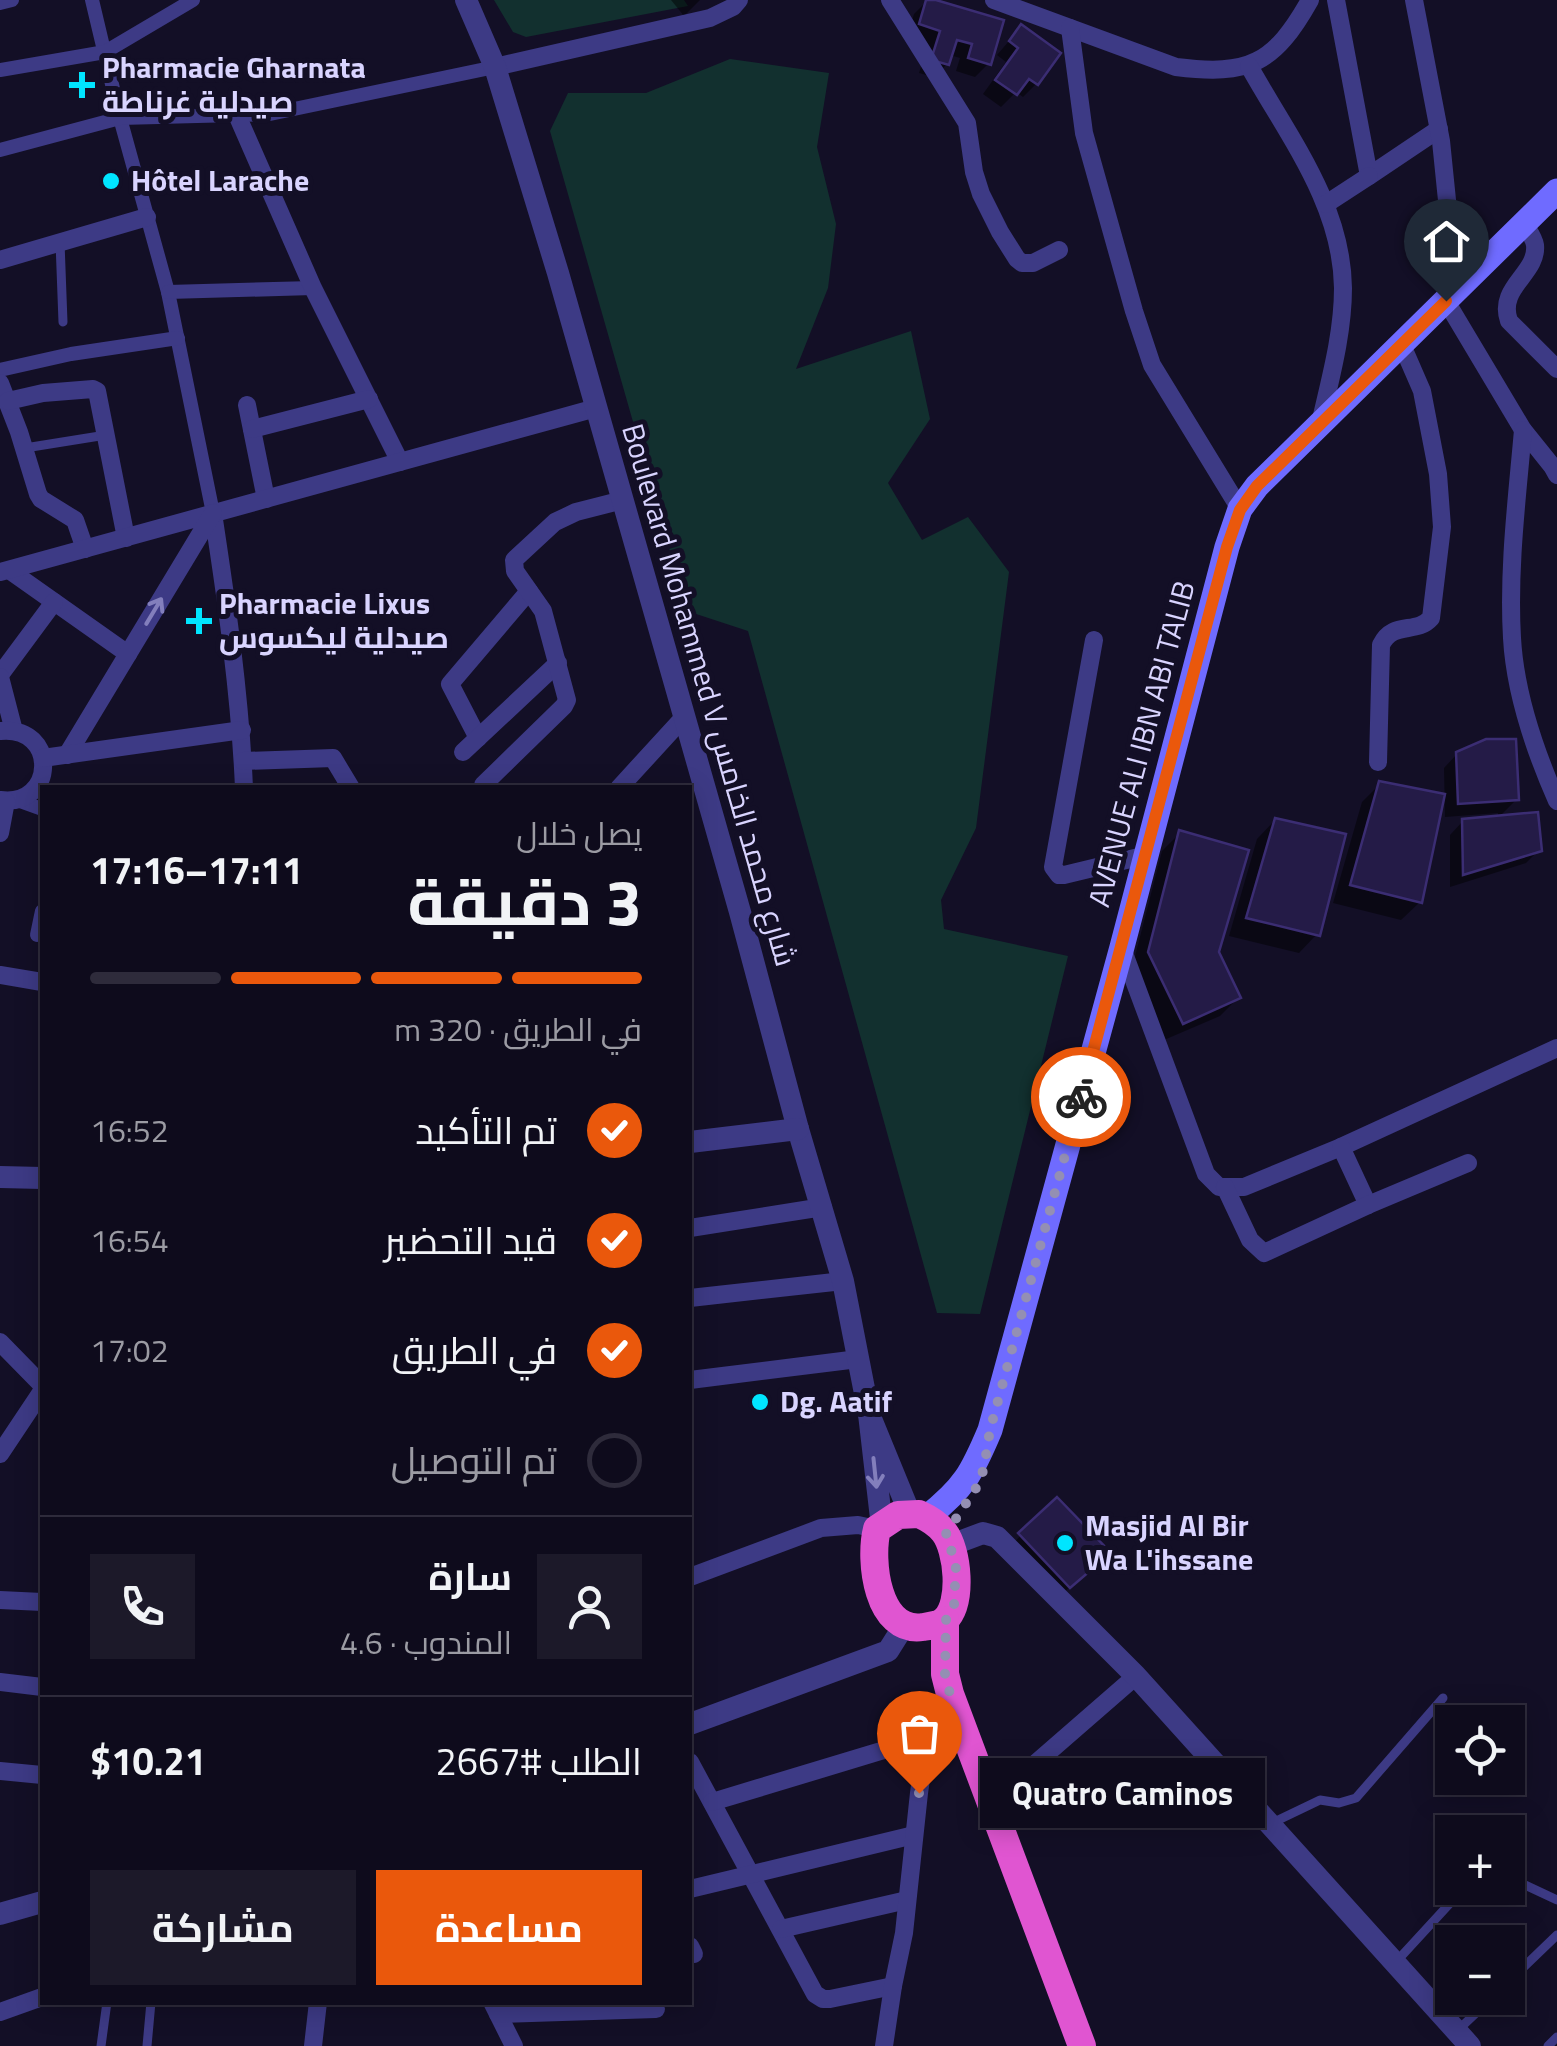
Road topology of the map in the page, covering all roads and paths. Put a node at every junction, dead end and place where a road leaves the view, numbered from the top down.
1 (12, 0) edge
2 (92, 0) edge
3 (193, 0) edge
4 (466, 0) edge
5 (739, 0) edge
6 (890, 0) edge
7 (994, 0) edge
8 (1310, 0) edge
9 (1336, 0) edge
10 (1414, 0) edge
11 (0, 3) edge
12 (1070, 28) junction
13 (104, 52) junction
14 (495, 66) junction
15 (1249, 66) junction
16 (0, 70) edge
17 (237, 115) junction
18 (120, 118) junction
19 (1439, 130) junction
20 (0, 150) edge
21 (1368, 176) junction
22 (1557, 191) edge
23 (1326, 204) junction
24 (147, 218) junction
25 (1524, 224) junction
26 (60, 242) junction
27 (1060, 250) dead end
28 (0, 260) edge
29 (313, 288) junction
30 (168, 292) junction
31 (1446, 301) junction
32 (64, 322) dead end
33 (178, 338) junction
34 (1402, 345) junction
35 (1557, 369) edge
36 (0, 370) edge
37 (0, 383) edge
38 (369, 399) junction
39 (8, 401) junction
40 (247, 405) dead end
41 (596, 408) junction
42 (1320, 424) junction
43 (252, 430) junction
44 (1523, 430) junction
45 (106, 435) junction
46 (25, 448) junction
47 (400, 462) junction
48 (1555, 467) edge
49 (266, 499) junction
50 (623, 500) junction
51 (1240, 510) junction
52 (213, 514) junction
53 (126, 538) junction
54 (85, 549) junction
55 (4, 571) edge
56 (529, 591) junction
57 (54, 602) junction
58 (1094, 640) dead end
59 (128, 654) junction
60 (558, 662) junction
61 (0, 676) edge
62 (684, 717) junction
63 (242, 730) junction
64 (7, 731) edge
65 (478, 738) junction
66 (463, 752) dead end
67 (67, 755) junction
68 (43, 758) junction
69 (243, 761) junction
70 (1378, 762) dead end
71 (244, 785) edge
72 (349, 785) edge
73 (484, 785) dead end
74 (622, 785) edge
75 (8, 800) edge
76 (1557, 801) edge
77 (40, 808) edge
78 (0, 833) edge
79 (1146, 855) junction
80 (40, 920) edge
81 (37, 935) dead end
82 (1122, 948) junction
83 (0, 975) edge
84 (40, 982) edge
85 (1557, 1048) edge
86 (798, 1129) junction
87 (692, 1142) edge
88 (1341, 1147) junction
89 (1468, 1163) dead end
90 (0, 1177) edge
91 (40, 1178) edge
92 (1225, 1187) junction
93 (1368, 1205) junction
94 (822, 1207) junction
95 (692, 1228) edge
96 (843, 1281) junction
97 (692, 1298) edge
98 (0, 1342) edge
99 (858, 1358) junction
100 (692, 1380) edge
101 (40, 1386) edge
102 (40, 1391) edge
103 (869, 1414) junction
104 (0, 1454) edge
105 (879, 1528) junction
106 (933, 1528) junction
107 (692, 1576) edge
108 (0, 1600) edge
109 (40, 1602) edge
110 (946, 1620) junction
111 (904, 1624) junction
112 (1136, 1676) junction
113 (0, 1682) edge
114 (947, 1684) junction
115 (40, 1686) edge
116 (1443, 1698) dead end
117 (692, 1723) edge
118 (927, 1738) junction
119 (692, 1766) edge
120 (0, 1771) edge
121 (40, 1775) edge
122 (989, 1800) junction
123 (712, 1802) junction
124 (1270, 1824) junction
125 (914, 1835) junction
126 (752, 1874) junction
127 (1525, 1885) edge
128 (692, 1888) edge
129 (908, 1900) junction
130 (1557, 1900) edge
131 (40, 1903) edge
132 (1448, 1905) edge
133 (0, 1914) edge
134 (781, 1929) junction
135 (1557, 1935) edge
136 (1394, 1964) junction
137 (1525, 1966) edge
138 (892, 1986) junction
139 (40, 1998) edge
140 (107, 2005) edge
141 (151, 2005) edge
142 (318, 2005) edge
143 (616, 2007) edge
144 (495, 2008) edge
145 (656, 2009) dead end
146 (0, 2012) edge
147 (1480, 2015) edge
148 (1557, 2037) edge
149 (1463, 2038) edge
150 (517, 2045) edge
151 (102, 2046) edge
152 (148, 2046) edge
153 (314, 2046) edge
154 (884, 2046) edge
155 (1082, 2046) edge
156 (1548, 2046) edge

1 - 11 street
2 - 13 street
3 - 13 street
4 - 14 street, Boulevard Mohammed V شارع محمد الخامس
5 - 14 street
6 - 27 street
7 - 12 street
8 - 15 street
9 - 21 street
10 - 19 street
12 - 15 street
12 - 51 street
13 - 16 street
13 - 18 street
14 - 17 street
14 - 41 street, Boulevard Mohammed V شارع محمد الخامس
15 - 23 street
17 - 18 street
17 - 29 street
18 - 20 street
18 - 24 street
19 - 21 street
19 - 31 street
21 - 23 street
22 - 25 main road, AVENUE ALI IBN ABI TALIB
23 - 42 street
24 - 26 street
24 - 30 street
25 - 31 main road, AVENUE ALI IBN ABI TALIB
25 - 35 street
26 - 28 street
26 - 32 lane
29 - 30 street
29 - 38 street
30 - 33 street
31 - 34 main road, AVENUE ALI IBN ABI TALIB
31 - 44 street
33 - 36 street
33 - 52 street
34 - 42 main road, AVENUE ALI IBN ABI TALIB
34 - 70 street
37 - 39 street
38 - 43 street
38 - 47 street
39 - 45 street
39 - 46 street
40 - 43 street
41 - 47 street
41 - 50 street, Boulevard Mohammed V شارع محمد الخامس
42 - 51 main road, AVENUE ALI IBN ABI TALIB
43 - 49 street
44 - 48 street
44 - 76 street
45 - 46 lane
45 - 53 street
46 - 54 street
47 - 49 street
49 - 52 street
50 - 56 street
50 - 62 street, Boulevard Mohammed V شارع محمد الخامس
51 - 79 main road, AVENUE ALI IBN ABI TALIB
52 - 53 street
59 -> 52 street
52 - 63 street
53 - 54 street
54 - 55 street
55 - 57 street
56 - 60 street
56 - 65 street
57 - 59 street
57 - 61 street
58 - 79 street
59 - 67 street
60 - 65 street
60 - 73 street
61 - 64 street
62 - 74 street
62 - 86 street, Boulevard Mohammed V شارع محمد الخامس
63 - 67 street
63 - 69 street
64 - 68 street
65 - 66 street
67 - 68 street
68 - 75 street
69 - 71 street
69 - 72 street
75 - 77 street
75 - 78 street
79 - 82 main road, AVENUE ALI IBN ABI TALIB
80 - 81 street
82 - 92 street
82 - 106 main road, AVENUE ALI IBN ABI TALIB
83 - 84 street
85 - 88 street
86 - 87 street
86 - 94 street, Boulevard Mohammed V شارع محمد الخامس
88 - 92 street
88 - 93 street
89 - 93 street
90 - 91 street
92 - 93 street
94 - 95 street
94 - 96 street, Boulevard Mohammed V شارع محمد الخامس
96 - 97 street
96 - 99 street, Boulevard Mohammed V شارع محمد الخامس
98 - 101 street
99 - 100 street
99 - 103 street, Boulevard Mohammed V شارع محمد الخامس
102 - 104 street
103 -> 105 street, Boulevard Mohammed V شارع محمد الخامس
103 - 106 street, Boulevard Mohammed V شارع محمد الخامس
105 - 106 highway
105 - 107 street
105 - 111 highway
106 - 110 highway
106 - 112 street
108 - 109 street
110 - 111 highway
110 - 114 highway
111 - 114 highway
111 - 117 street
112 - 122 street
112 - 124 street
113 - 115 street
114 - 118 street
114 - 122 highway
116 - 124 lane
118 - 123 street
118 - 125 street
119 - 123 street
120 - 121 street
122 - 155 highway
123 - 126 street
124 - 136 street
125 - 126 street
125 - 129 street
126 - 128 street
126 - 134 street
127 - 130 lane
129 - 134 street
129 - 138 street
131 - 133 street
132 - 136 lane
134 - 138 street
135 - 137 lane
136 - 149 street
138 - 154 street
139 - 146 street
140 - 151 lane
141 - 152 lane
142 - 153 street
143 - 144 street
143 - 145 street
144 - 150 street
147 - 149 lane
148 - 156 lane

